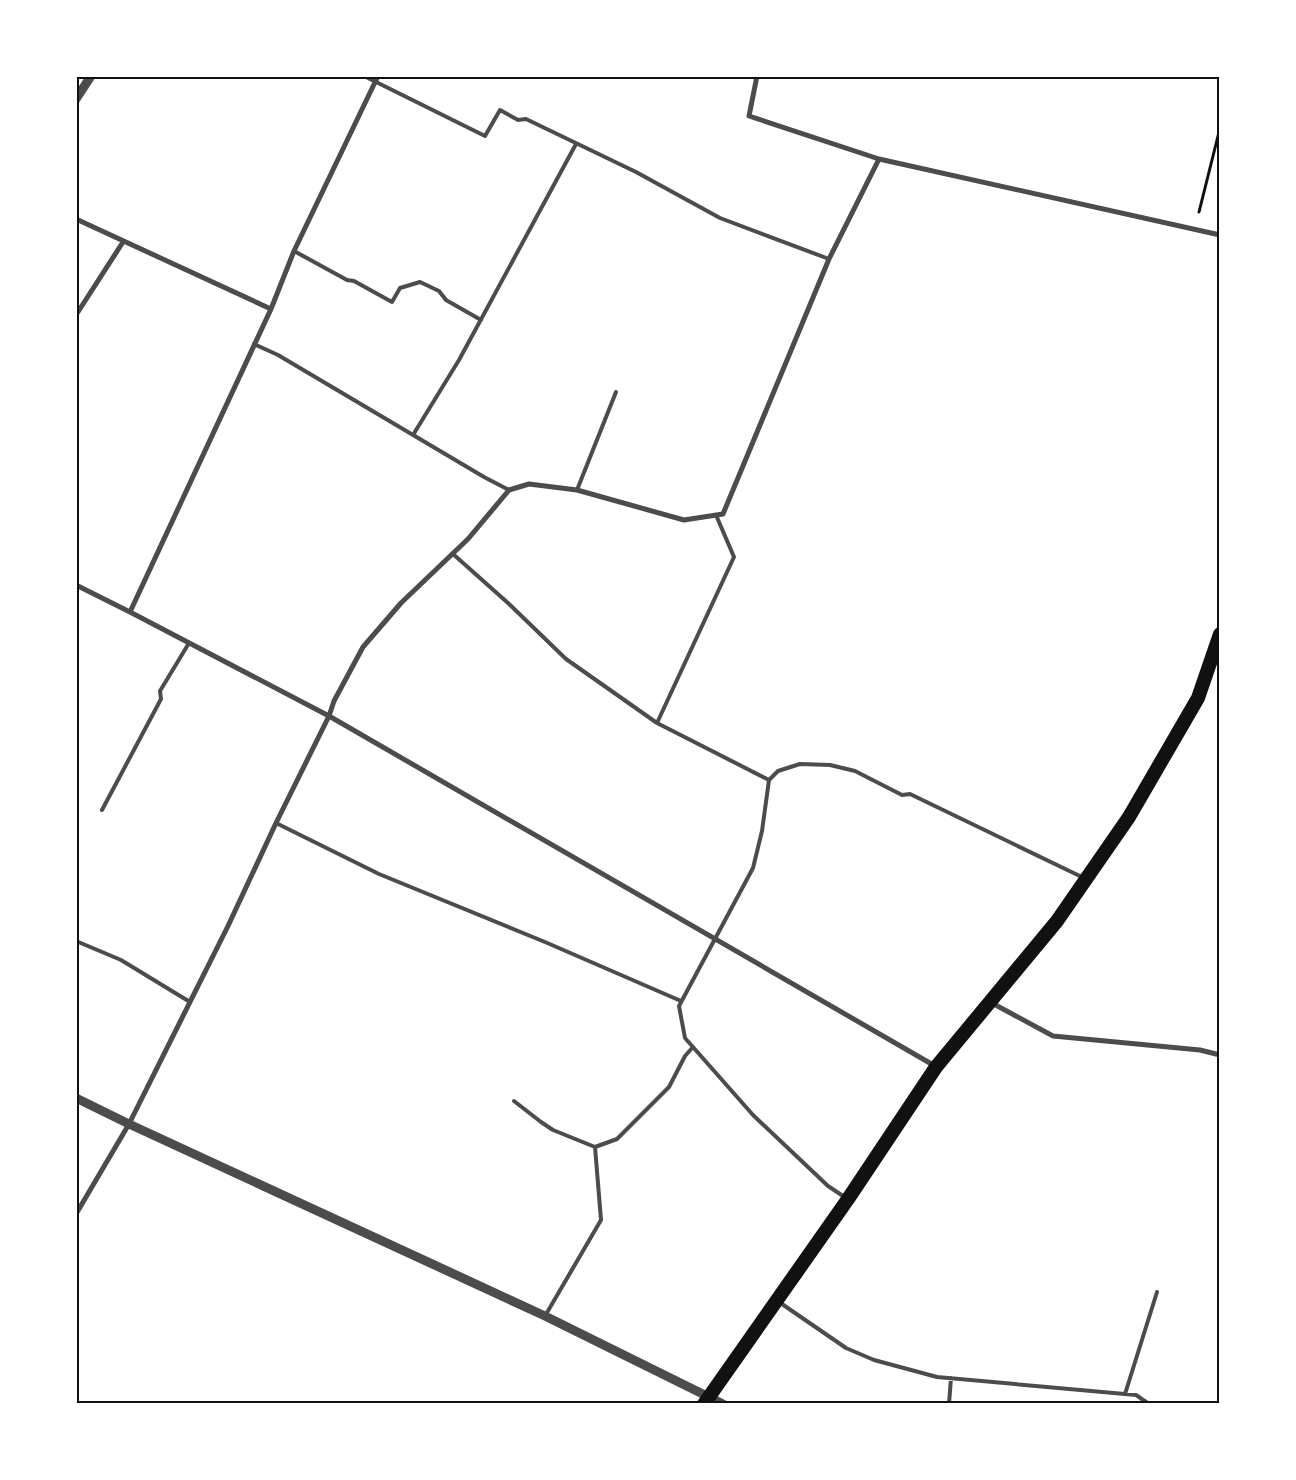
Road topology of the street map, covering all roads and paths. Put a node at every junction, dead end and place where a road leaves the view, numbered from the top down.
1 (91, 76) edge
2 (364, 76) edge
3 (757, 76) edge
4 (377, 79) edge
5 (76, 99) edge
6 (1220, 128) edge
7 (576, 144) junction
8 (879, 159) junction
9 (76, 220) edge
10 (1195, 230) junction
11 (1220, 234) edge
12 (123, 242) junction
13 (294, 251) junction
14 (829, 259) junction
15 (271, 309) junction
16 (76, 315) edge
17 (481, 320) junction
18 (254, 344) junction
19 (616, 392) dead end
20 (413, 435) junction
21 (510, 490) junction
22 (577, 490) junction
23 (716, 515) junction
24 (453, 554) junction
25 (76, 585) edge
26 (130, 612) junction
27 (1220, 634) edge
28 (189, 643) junction
29 (329, 716) junction
30 (657, 723) junction
31 (769, 780) junction
32 (102, 810) dead end
33 (276, 823) junction
34 (1086, 879) junction
35 (715, 939) junction
36 (76, 941) edge
37 (681, 1001) junction
38 (190, 1002) junction
39 (990, 1002) junction
40 (693, 1047) junction
41 (1220, 1055) edge
42 (936, 1067) junction
43 (76, 1098) edge
44 (514, 1100) dead end
45 (129, 1124) junction
46 (595, 1147) junction
47 (848, 1199) junction
48 (76, 1214) edge
49 (1157, 1292) dead end
50 (775, 1300) junction
51 (545, 1316) junction
52 (951, 1378) junction
53 (1126, 1394) junction
54 (706, 1400) edge
55 (723, 1404) edge
56 (949, 1404) edge
57 (1149, 1404) edge

1 - 5 street
2 - 4 lane
3 - 8 street
4 - 7 lane
4 - 13 street
6 - 10 path
7 - 14 lane
7 - 17 lane
8 - 10 street
8 - 14 street
9 - 12 street
10 - 11 street
12 - 15 street
12 - 16 street
13 - 15 street
13 - 17 lane
14 - 23 street
15 - 18 street
17 - 20 lane
18 - 20 lane
18 - 26 street
19 - 22 lane
20 - 21 lane
21 - 22 street
21 - 24 street
22 - 23 street
23 - 30 lane
24 - 29 street
24 - 30 lane
25 - 26 street
26 - 28 street
27 - 34 highway
28 - 29 street
28 - 32 lane
29 - 33 street
29 - 35 street
30 - 31 lane
31 - 34 lane
31 - 35 lane
33 - 37 lane
33 - 38 street
34 - 39 highway
35 - 37 lane
35 - 42 street
36 - 38 lane
37 - 40 lane
38 - 45 street
39 - 41 street
39 - 42 highway
40 - 46 lane
40 - 47 lane
42 - 47 highway
43 - 45 street
44 - 46 lane
45 - 48 street
45 - 51 street
46 - 51 lane
47 - 50 highway
49 - 53 lane
50 - 52 lane
50 - 54 highway
51 - 54 street
52 - 53 lane
52 - 56 lane
53 - 57 lane
54 - 55 street

